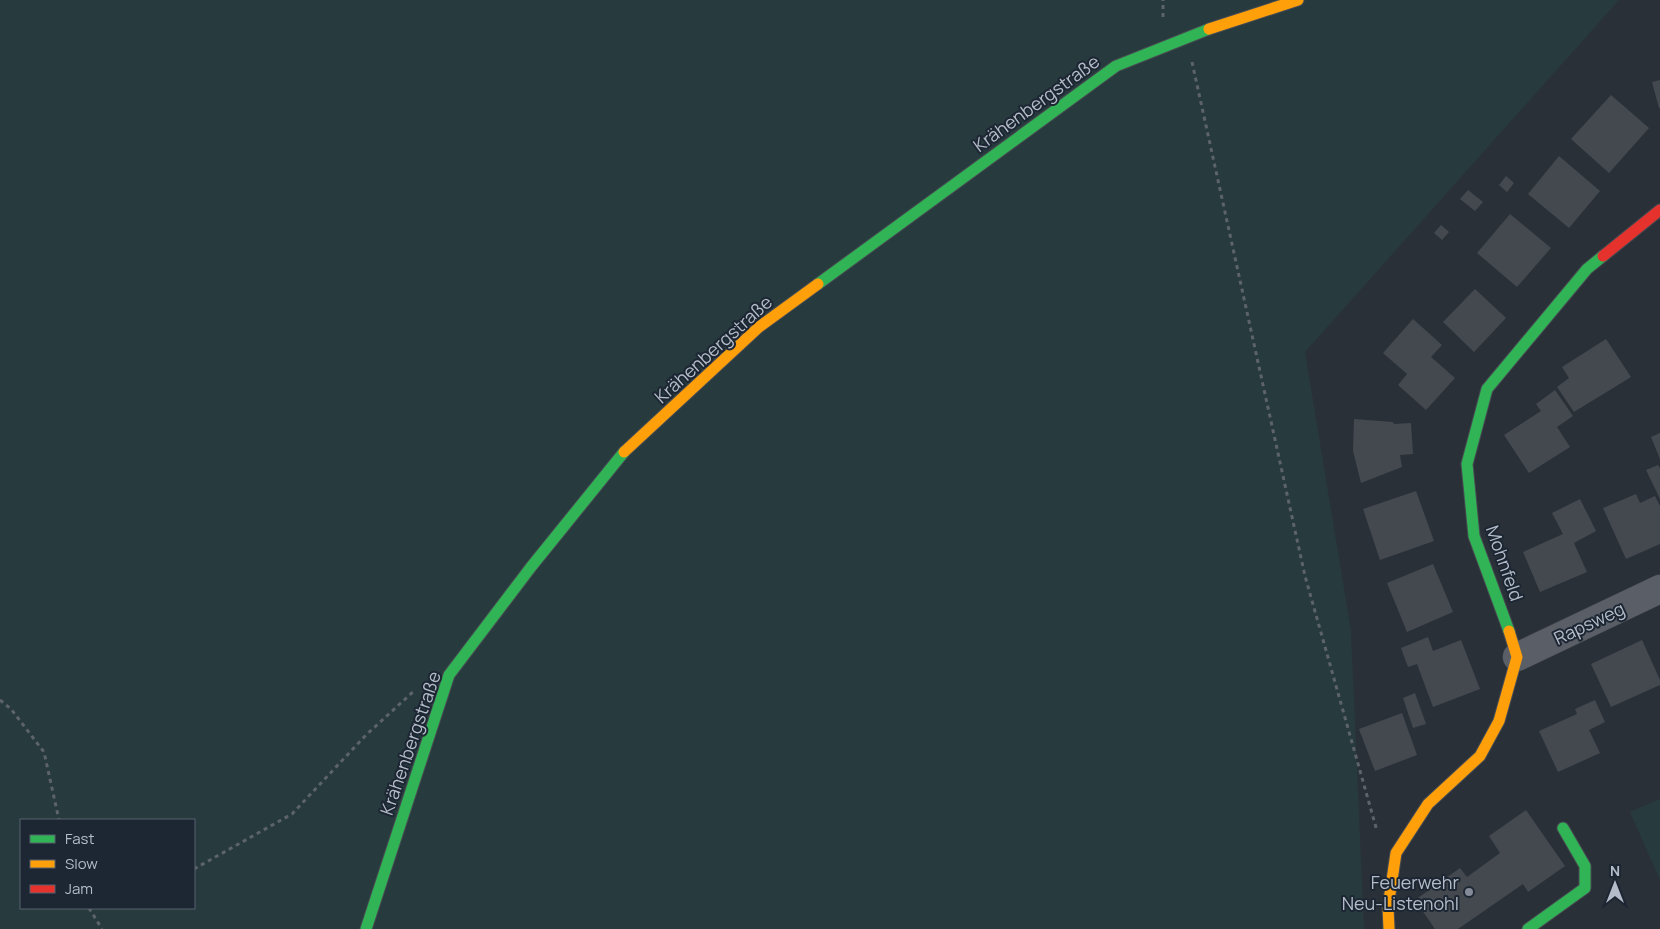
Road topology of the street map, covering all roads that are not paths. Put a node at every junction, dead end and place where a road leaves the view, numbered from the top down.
1 (1298, 0) edge
2 (1660, 210) edge
3 (1660, 589) edge
4 (1517, 657) junction
5 (1563, 828) dead end
6 (366, 929) edge
7 (1389, 929) edge
8 (1528, 929) edge

1 - 6 street, Krähenbergstraße
2 - 4 street, Mohnfeld
3 - 4 street, Rapsweg
4 - 7 street
5 - 8 street

